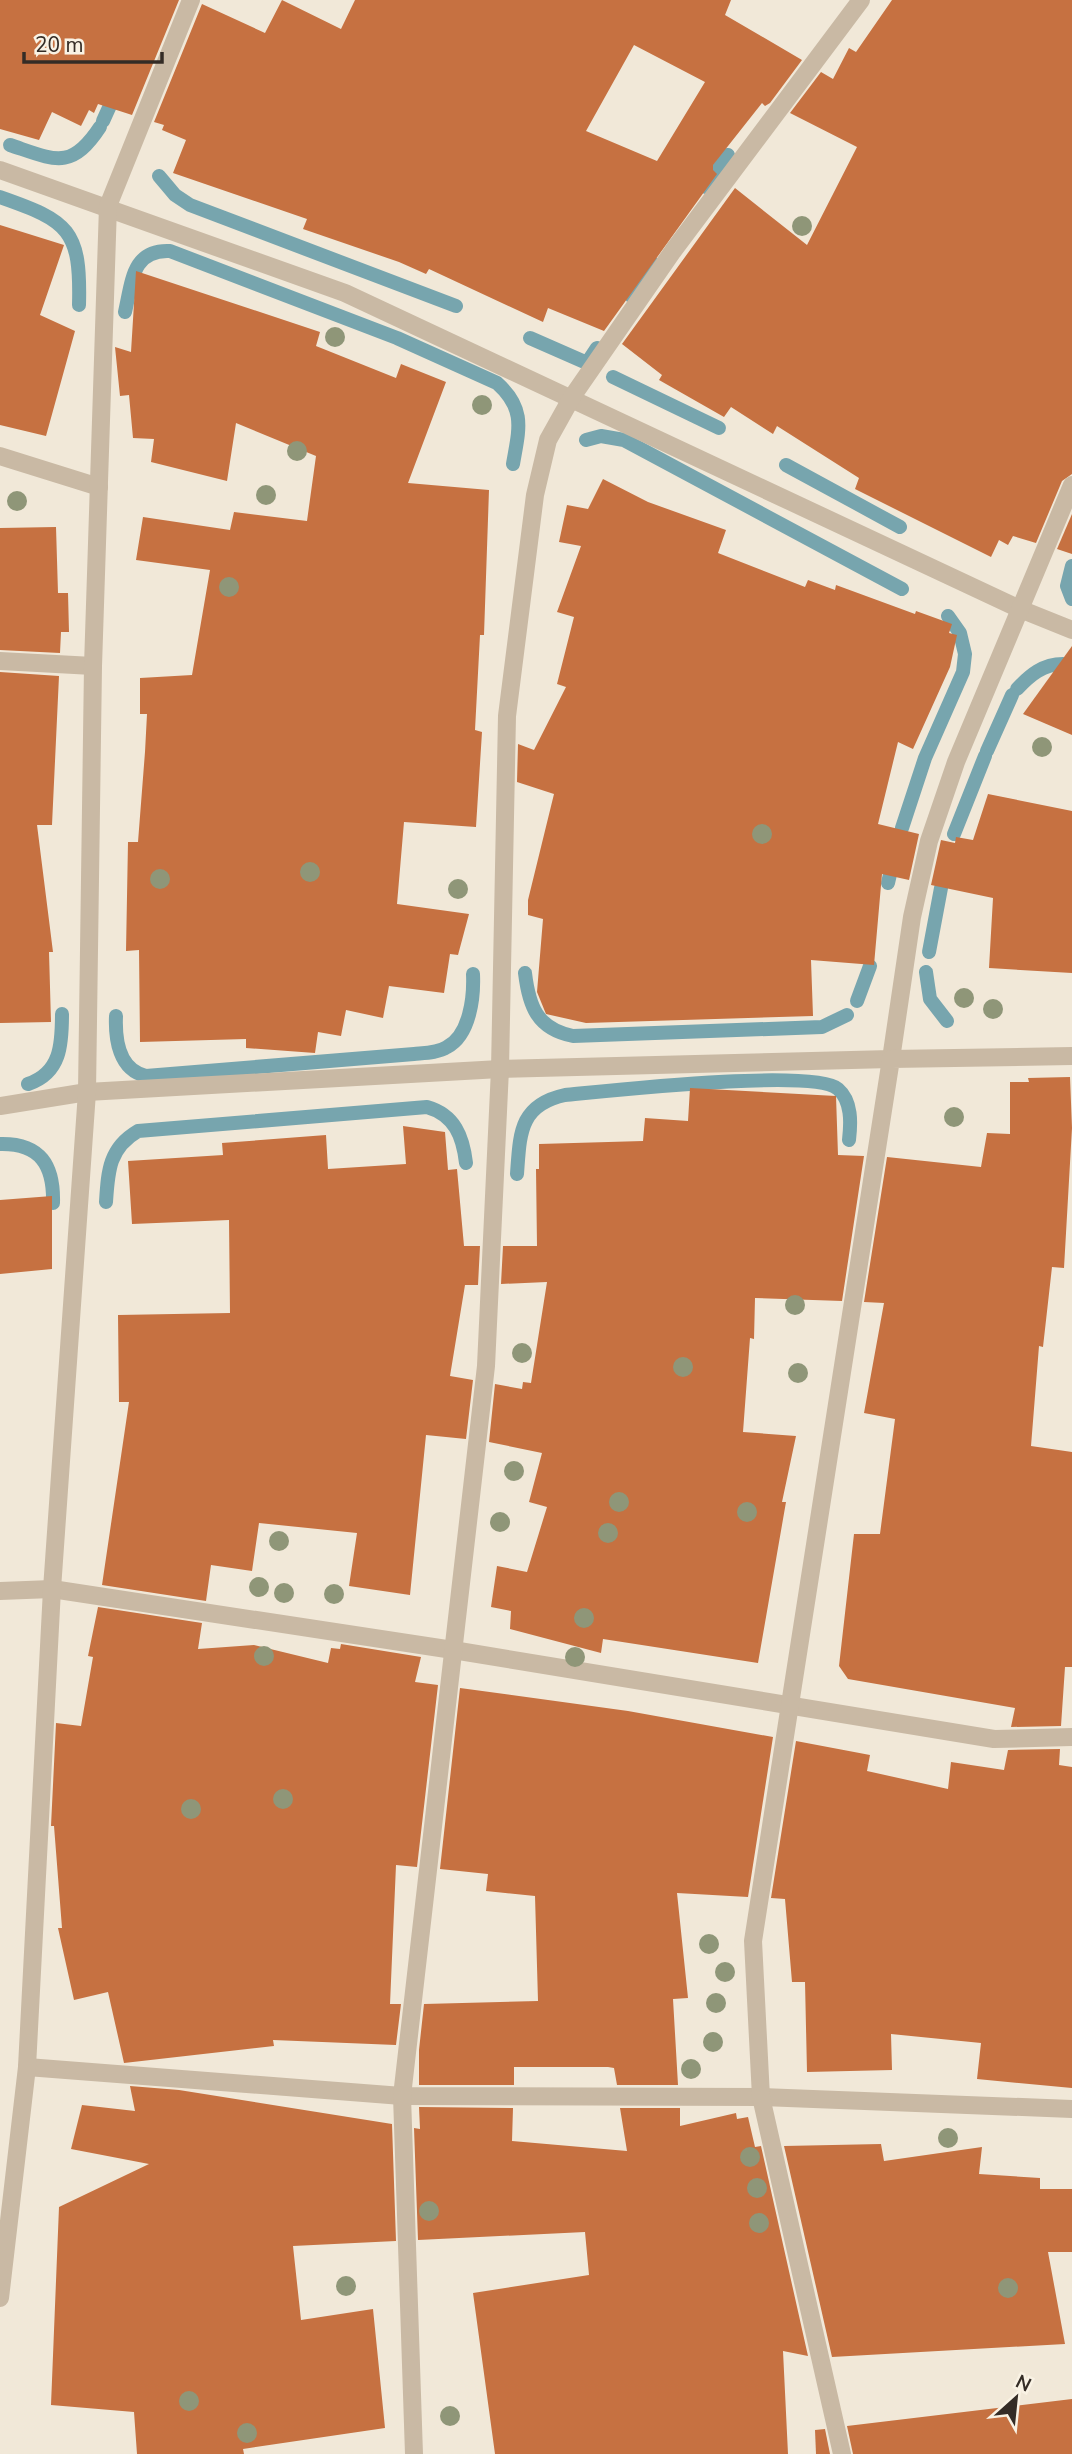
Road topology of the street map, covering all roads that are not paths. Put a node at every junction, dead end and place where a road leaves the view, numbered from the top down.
1 (191, 0) edge
2 (861, 0) edge
3 (0, 170) edge
4 (108, 206) junction
5 (572, 397) junction
6 (0, 456) edge
7 (1072, 485) edge
8 (99, 487) junction
9 (1020, 609) junction
10 (1072, 630) edge
11 (0, 661) edge
12 (93, 666) junction
13 (1072, 1056) edge
14 (891, 1059) junction
15 (500, 1069) junction
16 (87, 1091) junction
17 (0, 1106) edge
18 (52, 1589) junction
19 (0, 1591) edge
20 (453, 1650) junction
21 (790, 1705) junction
22 (1072, 1737) edge
23 (27, 2067) junction
24 (402, 2096) junction
25 (761, 2096) junction
26 (1072, 2109) edge
27 (0, 2298) edge
28 (414, 2454) edge
29 (842, 2454) edge

1 - 4 street
2 - 5 street
3 - 4 street
4 - 5 street
4 - 8 street
5 - 9 street
5 - 15 street
6 - 8 street
7 - 9 street
8 - 12 street
9 - 10 street
9 - 14 street
11 - 12 street
12 - 16 street
13 - 14 street
14 - 15 street
14 - 21 street
15 - 16 street
15 - 20 street
16 - 17 street
16 - 18 street
18 - 19 street
18 - 20 street
18 - 23 street
20 - 21 street
20 - 24 street
21 - 22 street
21 - 25 street
23 - 24 street
23 - 27 street
24 - 25 street
24 - 28 street
25 - 26 street
25 - 29 street

